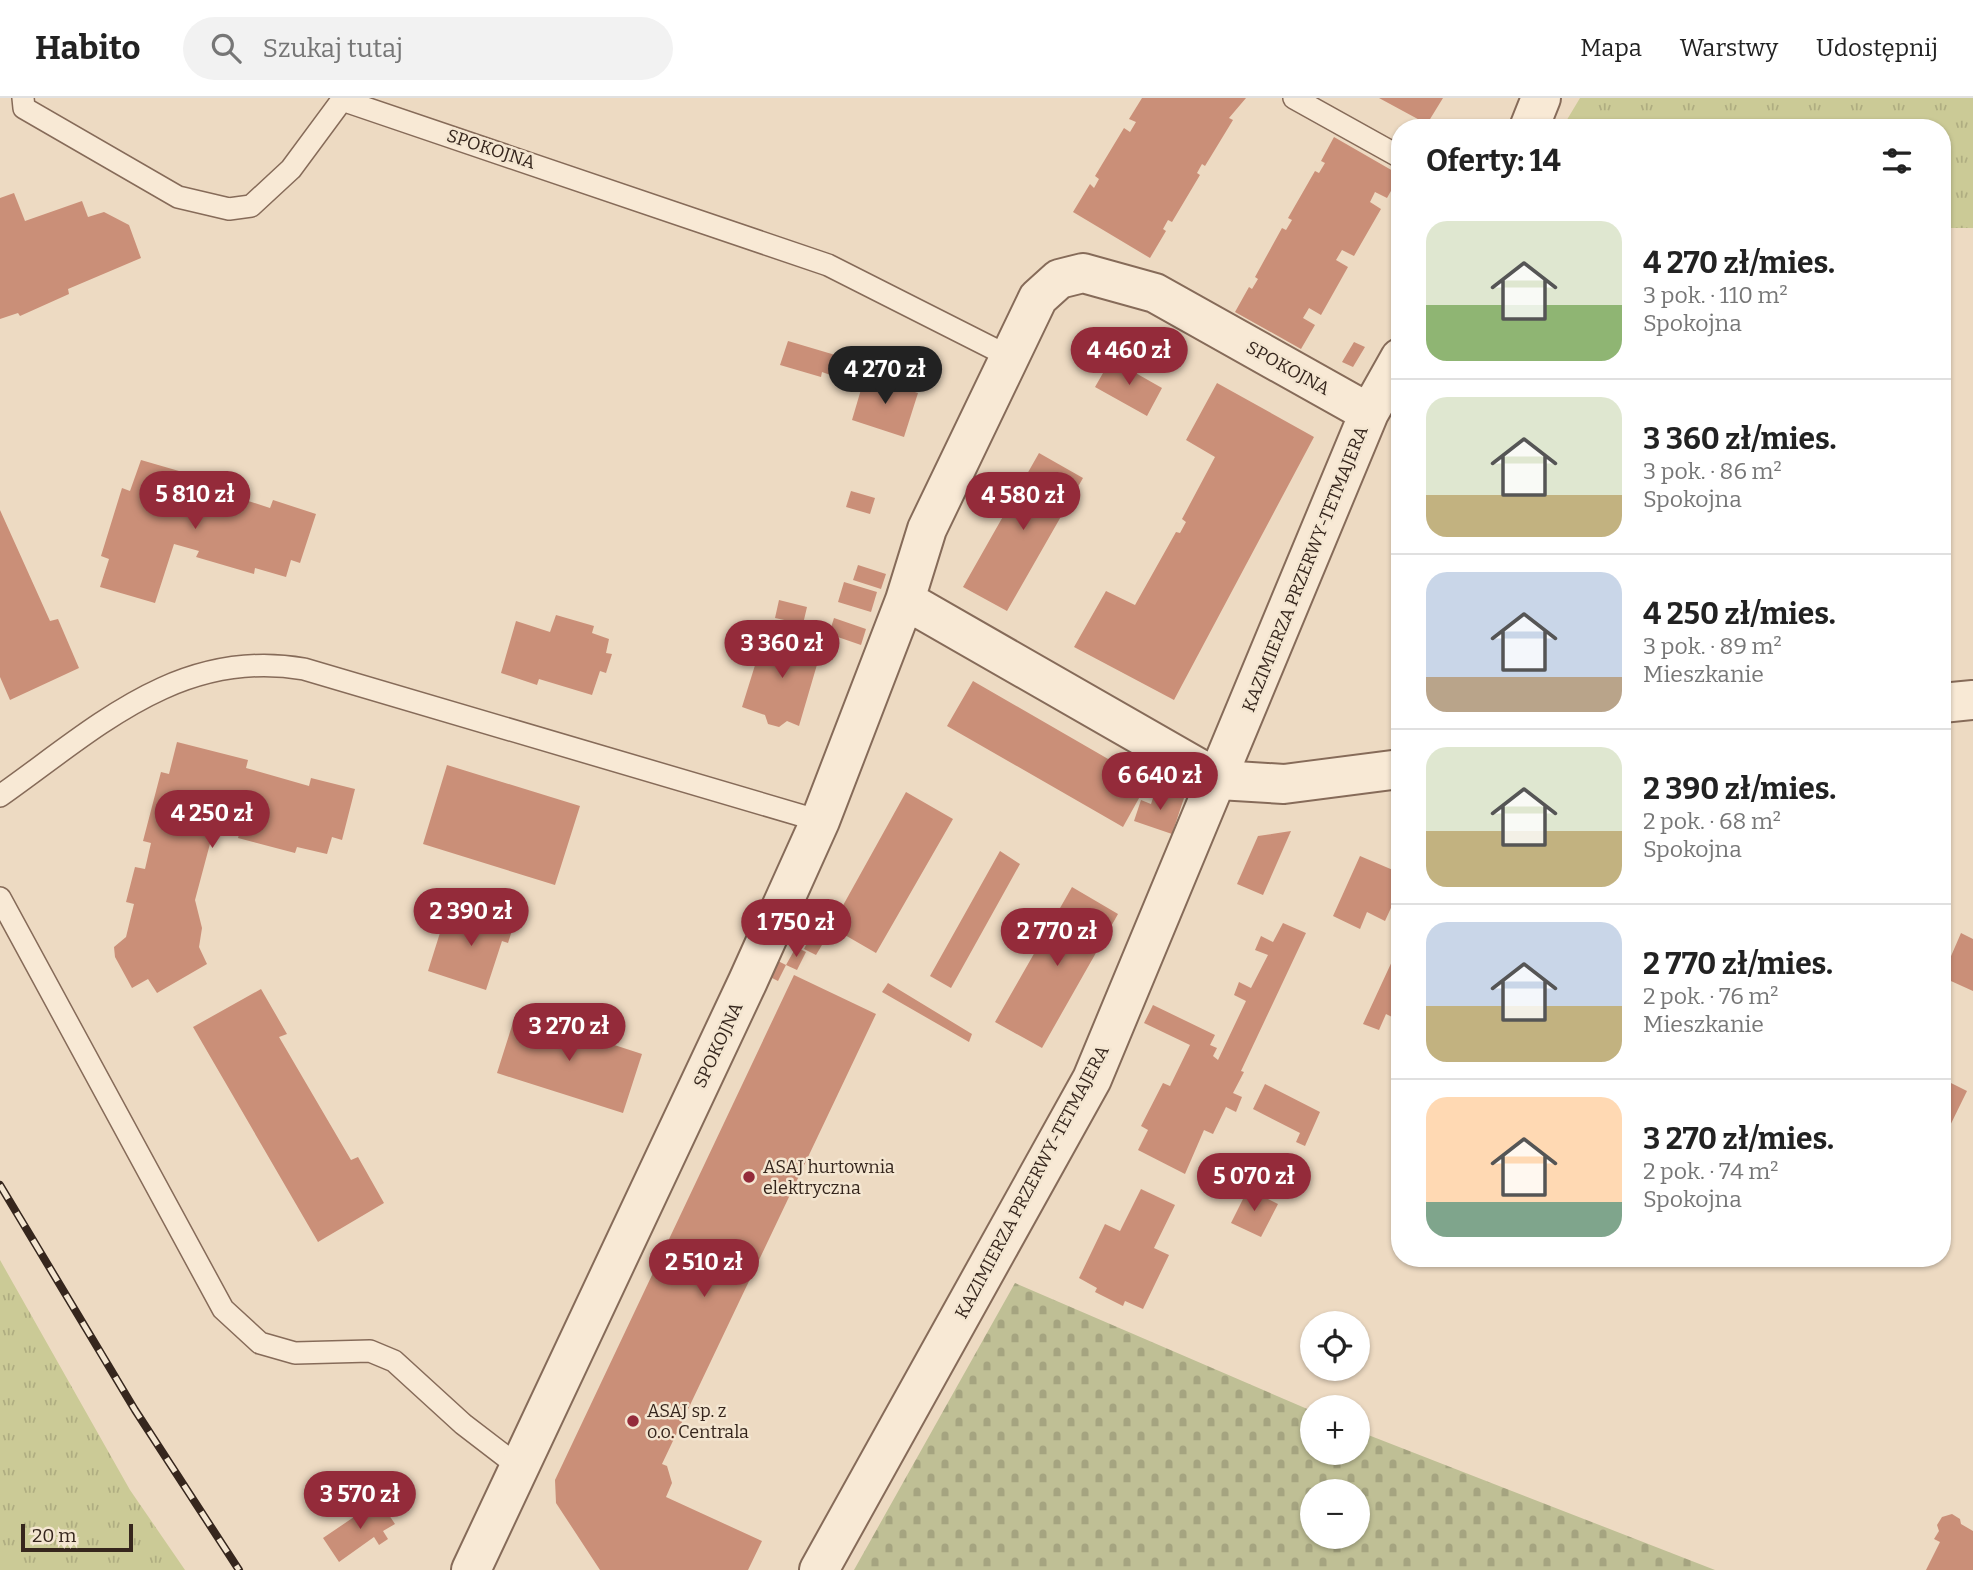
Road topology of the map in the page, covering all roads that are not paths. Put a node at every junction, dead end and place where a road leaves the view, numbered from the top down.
1 (23, 98) edge
2 (1294, 98) edge
3 (1541, 98) edge
4 (1533, 119) edge
5 (1391, 152) edge
6 (1009, 356) junction
7 (1391, 374) edge
8 (1369, 413) junction
9 (905, 600) junction
10 (1973, 700) edge
11 (1951, 702) edge
12 (1391, 770) edge
13 (1219, 780) junction
14 (0, 796) edge
15 (820, 821) junction
16 (0, 898) edge
17 (519, 1467) junction
18 (471, 1570) edge
19 (819, 1570) edge

1 - 6 lane, SPOKOJNA
2 - 5 lane
3 - 4 street
6 - 8 street, SPOKOJNA
6 - 9 street, SPOKOJNA
7 - 8 street, KAZIMIERZA PRZERWY-TETMAJERA
8 - 13 street, KAZIMIERZA PRZERWY-TETMAJERA
9 - 13 street
9 - 15 street, SPOKOJNA
10 - 11 street
12 - 13 street
13 - 19 street, KAZIMIERZA PRZERWY-TETMAJERA
14 - 15 lane
15 - 17 street, SPOKOJNA
16 - 17 lane
17 - 18 street, SPOKOJNA

